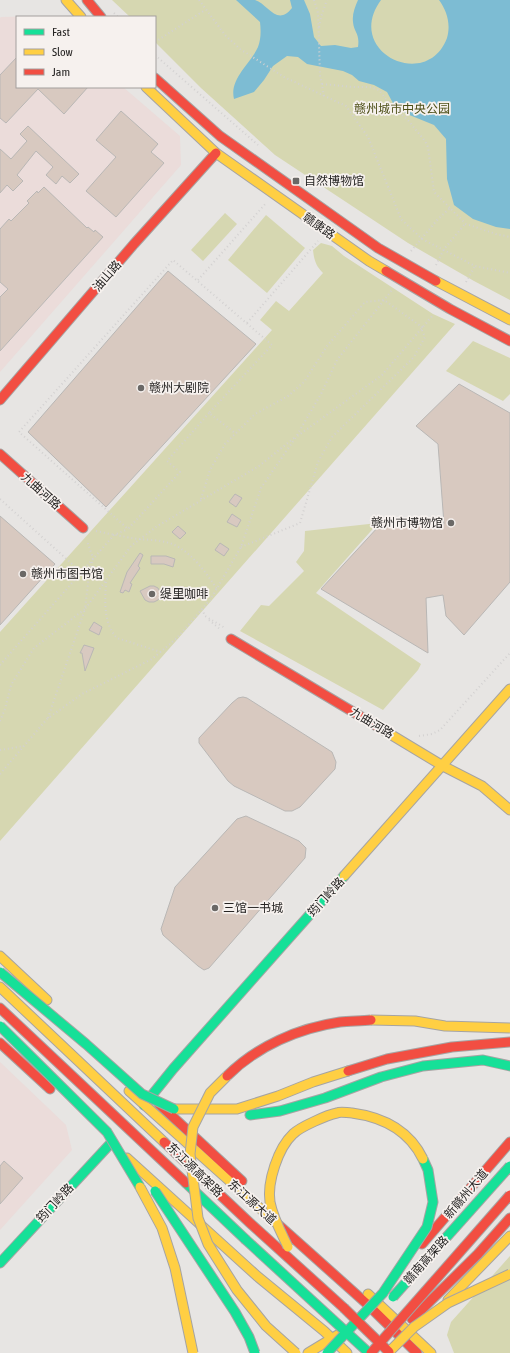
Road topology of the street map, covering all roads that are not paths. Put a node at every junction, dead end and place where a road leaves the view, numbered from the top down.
1 (66, 0) edge
2 (87, 0) edge
3 (80, 16) edge
4 (100, 16) edge
5 (156, 79) edge
6 (147, 88) edge
7 (216, 152) junction
8 (510, 320) edge
9 (510, 341) edge
10 (0, 400) edge
11 (0, 454) edge
12 (83, 528) road end
13 (231, 639) road end
14 (510, 689) edge
15 (443, 766) junction
16 (510, 810) edge
17 (0, 956) edge
18 (0, 968) edge
19 (0, 972) edge
20 (0, 987) edge
21 (0, 1008) edge
22 (0, 1026) edge
23 (510, 1028) edge
24 (510, 1042) edge
25 (0, 1043) edge
26 (510, 1066) edge
27 (150, 1096) junction
28 (144, 1105) junction
29 (174, 1109) junction
30 (510, 1131) edge
31 (107, 1132) junction
32 (510, 1142) edge
33 (111, 1144) junction
34 (510, 1166) edge
35 (510, 1195) edge
36 (510, 1218) edge
37 (510, 1236) edge
38 (0, 1263) edge
39 (510, 1274) edge
40 (369, 1301) junction
41 (344, 1308) junction
42 (401, 1330) junction
43 (341, 1333) junction
44 (414, 1336) junction
45 (332, 1338) junction
46 (193, 1353) edge
47 (255, 1353) edge
48 (296, 1353) edge
49 (300, 1353) edge
50 (308, 1353) edge
51 (328, 1353) edge
52 (343, 1353) edge
53 (347, 1353) edge
54 (360, 1353) edge
55 (370, 1353) edge
56 (380, 1353) edge
57 (389, 1353) edge
58 (417, 1353) edge
59 (431, 1353) edge

1 - 3 main road
2 - 4 main road
5 - 8 main road, 赣康路
6 - 7 main road, 赣康路
7 - 9 main road, 赣康路
7 - 10 main road, 油山路
11 - 12 main road, 九曲河路
13 - 15 main road, 九曲河路
14 - 15 main road, 筠门岭路
15 - 16 main road, 九曲河路
15 - 27 main road, 筠门岭路
17 - 27 main road
18 - 28 main road, 东江源大道
19 - 29 main road, bridge
20 - 41 main road, 东江源高架路, bridge
21 - 55 main road, 东江源高架路, bridge
22 - 31 main road, bridge
22 - 43 main road
23 - 48 main road, bridge
24 - 29 main road
25 - 33 main road
26 - 29 main road
27 - 28 main road, 筠门岭路
27 - 40 main road
28 - 40 main road, 东江源大道
30 - 40 main road
31 - 46 main road, bridge
31 - 47 main road, bridge
32 - 40 main road, 新赣州大道
33 - 38 main road, 筠门岭路
33 - 45 main road
34 - 52 main road, 赣南高架路, bridge
35 - 55 main road, 赣南高架路, bridge
36 - 42 main road
37 - 44 main road
39 - 57 main road, bridge
40 - 42 main road, 东江源大道
40 - 43 main road, 新赣州大道
41 - 51 main road, bridge
41 - 57 main road, 东江源高架路, bridge
42 - 44 main road
42 - 56 main road
42 - 58 main road, 东江源大道
43 - 45 main road
43 - 54 main road
44 - 59 main road
45 - 49 main road
45 - 50 main road
45 - 53 main road

